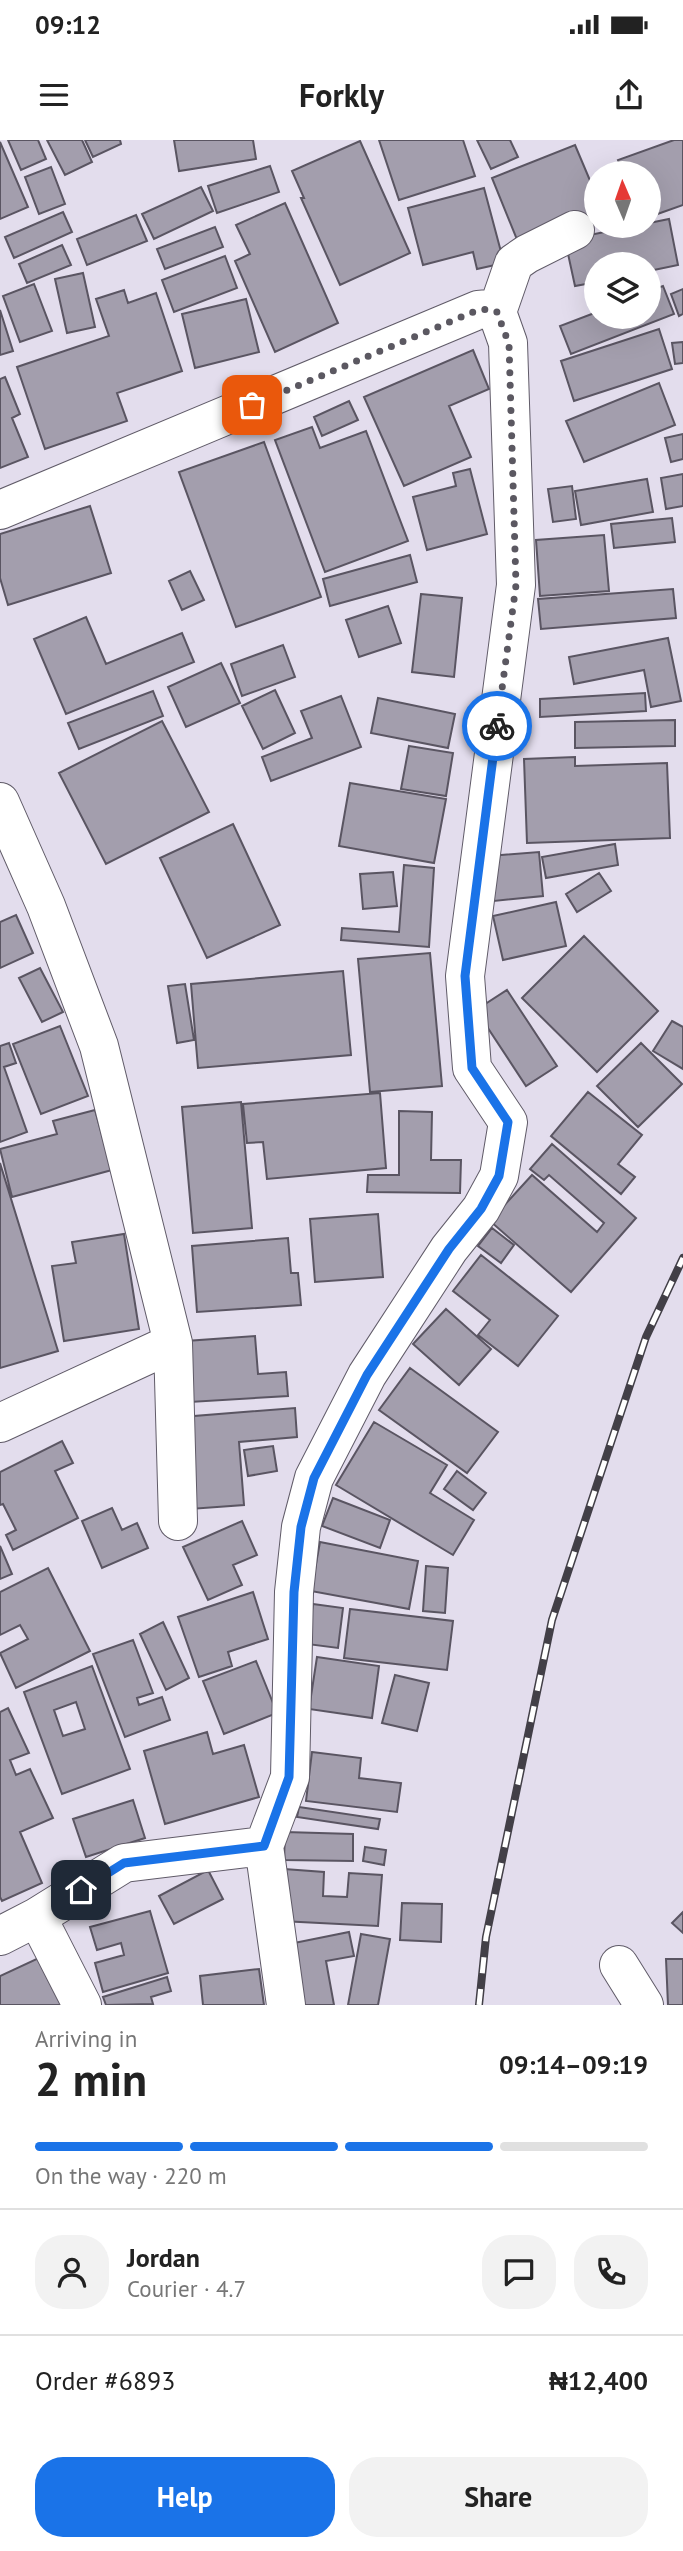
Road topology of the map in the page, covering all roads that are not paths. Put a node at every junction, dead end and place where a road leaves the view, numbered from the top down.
1 (575, 230) dead end
2 (497, 312) junction
3 (0, 510) edge
4 (0, 802) edge
5 (10, 853) edge
6 (173, 1343) junction
7 (0, 1423) edge
8 (178, 1521) dead end
9 (264, 1846) junction
10 (37, 1917) junction
11 (0, 1936) edge
12 (619, 1965) dead end
13 (82, 2005) edge
14 (286, 2005) edge
15 (644, 2005) edge

1 - 2 street
2 - 3 street
2 - 9 street
4 - 5 street
5 - 6 street
6 - 7 street
6 - 8 street
9 - 10 street
9 - 14 street
10 - 11 street
10 - 13 street
12 - 15 street

